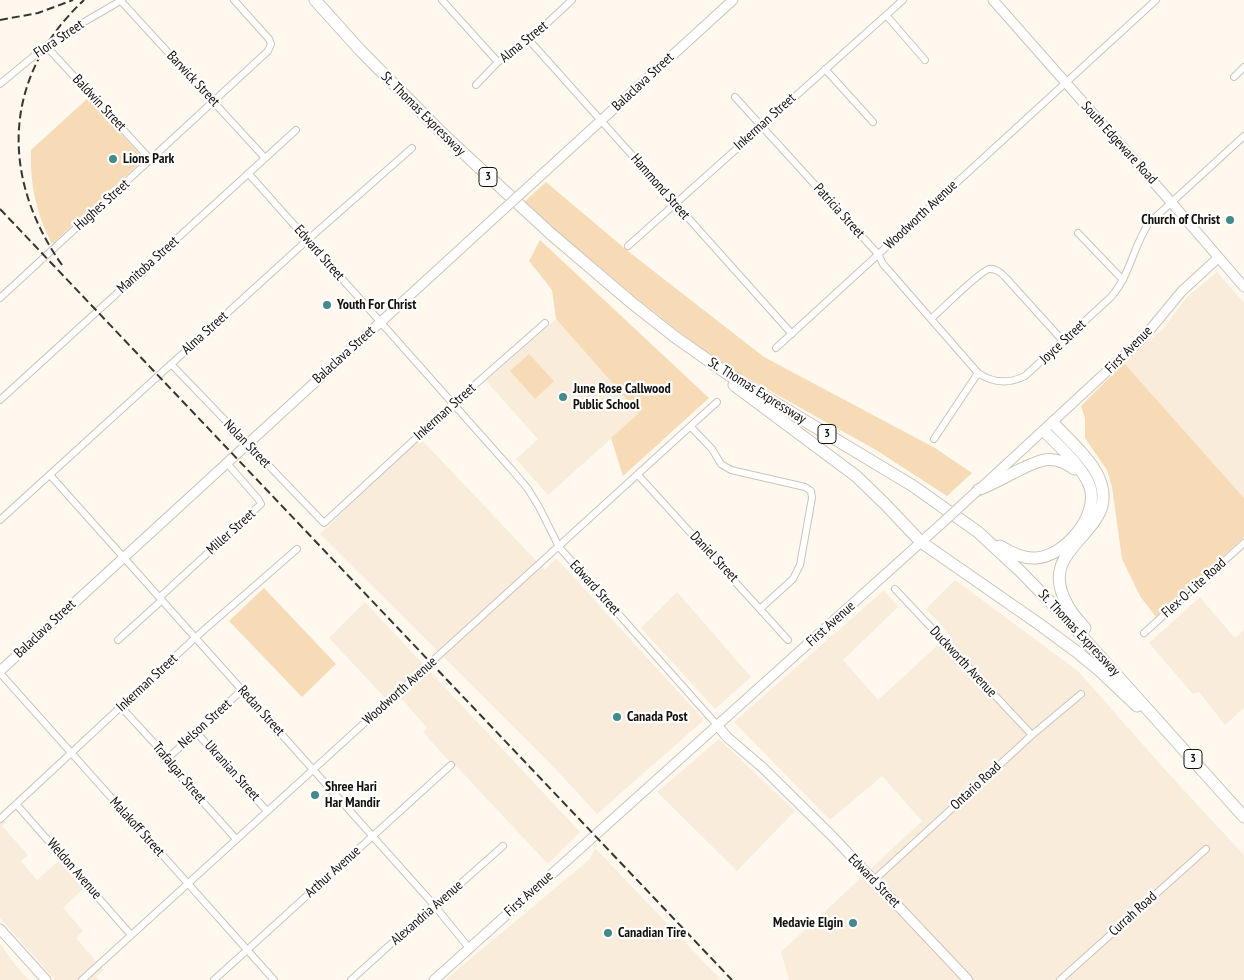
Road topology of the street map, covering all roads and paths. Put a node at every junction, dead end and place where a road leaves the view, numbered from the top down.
1 (121, 0) edge
2 (234, 0) edge
3 (315, 0) edge
4 (442, 0) edge
5 (572, 0) edge
6 (733, 0) edge
7 (903, 0) edge
8 (993, 0) edge
9 (1156, 0) edge
10 (886, 16) junction
11 (529, 40) junction
12 (46, 46) junction
13 (926, 60) dead end
14 (498, 62) junction
15 (825, 69) junction
16 (1243, 71) edge
17 (1234, 77) dead end
18 (1066, 82) junction
19 (0, 84) edge
20 (476, 85) dead end
21 (735, 96) dead end
22 (214, 102) junction
23 (602, 120) junction
24 (873, 122) dead end
25 (761, 125) junction
26 (296, 130) dead end
27 (1244, 136) edge
28 (412, 148) dead end
29 (265, 158) junction
30 (151, 160) junction
31 (248, 173) junction
32 (1172, 202) junction
33 (674, 203) junction
34 (1078, 233) dead end
35 (308, 240) junction
36 (628, 246) dead end
37 (878, 254) junction
38 (1218, 258) junction
39 (1123, 280) junction
40 (1244, 287) edge
41 (1, 294) edge
42 (931, 319) junction
43 (380, 322) junction
44 (545, 323) dead end
45 (792, 334) junction
46 (675, 337) junction
47 (1063, 341) junction
48 (776, 348) dead end
49 (171, 364) junction
50 (978, 373) junction
51 (0, 400) edge
52 (717, 402) dead end
53 (453, 404) junction
54 (1053, 423) junction
55 (691, 427) junction
56 (1044, 431) junction
57 (934, 439) dead end
58 (246, 444) junction
59 (226, 462) junction
60 (50, 475) junction
61 (638, 475) junction
62 (1087, 482) junction
63 (978, 490) junction
64 (0, 520) edge
65 (324, 523) joint
66 (978, 532) junction
67 (921, 542) junction
68 (1244, 543) edge
69 (559, 547) junction
70 (297, 549) dead end
71 (124, 556) junction
72 (895, 589) dead end
73 (161, 598) junction
74 (760, 608) junction
75 (1144, 633) dead end
76 (196, 638) junction
77 (118, 640) dead end
78 (788, 640) dead end
79 (0, 672) edge
80 (242, 690) junction
81 (1081, 694) dead end
82 (1141, 701) junction
83 (121, 707) junction
84 (717, 725) junction
85 (196, 732) junction
86 (1032, 735) junction
87 (71, 752) junction
88 (168, 758) junction
89 (451, 764) dead end
90 (313, 769) junction
91 (16, 804) junction
92 (267, 811) junction
93 (1244, 817) edge
94 (0, 818) edge
95 (372, 836) junction
96 (236, 839) junction
97 (503, 846) dead end
98 (1206, 849) dead end
99 (874, 880) junction
100 (188, 884) junction
101 (434, 905) junction
102 (0, 929) edge
103 (132, 935) junction
104 (469, 948) junction
105 (247, 950) junction
106 (46, 980) edge
107 (82, 980) edge
108 (214, 980) edge
109 (274, 980) edge
110 (351, 980) edge
111 (434, 980) edge
112 (968, 980) edge
113 (1060, 980) edge

1 - 12 street, Flora Street
1 - 22 street, Barwick Street
2 - 22 street, Hughes Street
3 - 46 highway, St. Thomas Expressway / 3
4 - 14 street
5 - 11 street, Alma Street
6 - 23 main road, Balaclava Street
7 - 10 street, Inkerman Street
8 - 18 main road, South Edgeware Road
9 - 18 street, Woodworth Avenue
10 - 13 street
10 - 15 street, Inkerman Street
11 - 14 street, Alma Street
11 - 23 street, Hammond Street
12 - 19 street, Flora Street
12 - 30 street, Baldwin Street
14 - 20 street, Alma Street
15 - 24 street
15 - 25 street, Inkerman Street
16 - 17 street
18 - 32 main road, South Edgeware Road
18 - 37 street, Woodworth Avenue
21 - 25 street, Patricia Street
22 - 29 street, Barwick Street
22 - 30 street, Hughes Street
23 - 33 street, Hammond Street
23 - 43 main road, Balaclava Street, bridge
25 - 33 street, Inkerman Street
25 - 37 street, Patricia Street
26 - 29 street, Manitoba Street
27 - 32 street, Joyce Street
28 - 35 street, Alma Street
29 - 31 street, Manitoba Street
30 - 41 street, Hughes Street
31 - 35 street, Edward Street
31 - 51 street, Manitoba Street
32 - 38 main road, South Edgeware Road
32 - 39 street, Joyce Street
33 - 36 street, Inkerman Street
33 - 45 street, Hammond Street
34 - 39 street
35 - 43 street, Edward Street
35 - 49 street, Alma Street
37 - 42 street, Patricia Street
37 - 45 street, Woodworth Avenue
38 - 40 main road, South Edgeware Road
38 - 54 main road, First Avenue
39 - 47 street, Joyce Street
42 - 47 street
42 - 50 street, Patricia Street
43 - 53 street, Edward Street
43 - 58 main road, Balaclava Street
44 - 53 street, Inkerman Street
45 - 48 street, Woodworth Avenue
46 - 66 highway, St. Thomas Expressway / 3
46 - 67 highway
47 - 50 street, Joyce Street
49 - 58 street, Nolan Street
49 - 60 street, Alma Street
50 - 57 street
52 - 55 street, Woodworth Avenue
53 - 65 street, Inkerman Street
53 - 69 street, Edward Street
54 - 56 main road, First Avenue
54 - 82 highway
55 - 61 street, Woodworth Avenue
55 - 74 street
56 - 62 highway
56 - 63 main road, First Avenue
58 - 59 main road, Balaclava Street
58 - 65 street, Nolan Street
59 - 71 main road, Balaclava Street
59 - 73 street, Miller Street
60 - 64 street, Alma Street
60 - 71 street, Redan Street
61 - 69 street, Woodworth Avenue
61 - 74 street, Daniel Street
62 - 63 highway
62 - 66 highway
63 - 67 main road, First Avenue, bridge
66 - 82 highway, St. Thomas Expressway / 3
67 - 84 main road, First Avenue
67 - 93 highway
68 - 75 street, Flex-O-Lite Road
69 - 84 street, Edward Street
69 - 90 street, Woodworth Avenue
70 - 76 street, Inkerman Street
71 - 73 street, Redan Street
71 - 79 main road, Balaclava Street
72 - 86 street, Duckworth Avenue
73 - 76 street, Redan Street
73 - 77 street
74 - 78 street, Daniel Street
76 - 80 street, Redan Street
76 - 83 street, Inkerman Street
79 - 87 street, Malakoff Street
80 - 85 street, Nelson Street
80 - 90 street, Redan Street
81 - 86 street, Ontario Road
82 - 93 highway, St. Thomas Expressway / 3
83 - 87 street, Inkerman Street
83 - 88 street, Trafalgar Street
84 - 99 main road, Edward Street
84 - 104 main road, First Avenue
85 - 88 street, Nelson Street
85 - 92 street, Ukranian Street
86 - 99 street, Ontario Road
87 - 91 street, Inkerman Street
87 - 100 street, Malakoff Street
88 - 96 street, Trafalgar Street
89 - 95 street, Arthur Avenue
90 - 92 street, Woodworth Avenue
90 - 95 street, Redan Street
91 - 94 street, Inkerman Street
91 - 103 street, Weldon Avenue
92 - 96 street, Woodworth Avenue
95 - 101 street, Redan Street
95 - 105 street, Arthur Avenue
96 - 100 street, Woodworth Avenue
97 - 101 street, Alexandria Avenue
98 - 113 street, Currah Road
99 - 112 main road, Edward Street
100 - 103 street, Woodworth Avenue
100 - 105 street, Malakoff Street
101 - 104 street, Redan Street
101 - 110 street, Alexandria Avenue
102 - 106 main road
103 - 107 street, Woodworth Avenue
104 - 111 main road, First Avenue
105 - 108 street, Arthur Avenue
105 - 109 street, Malakoff Street

